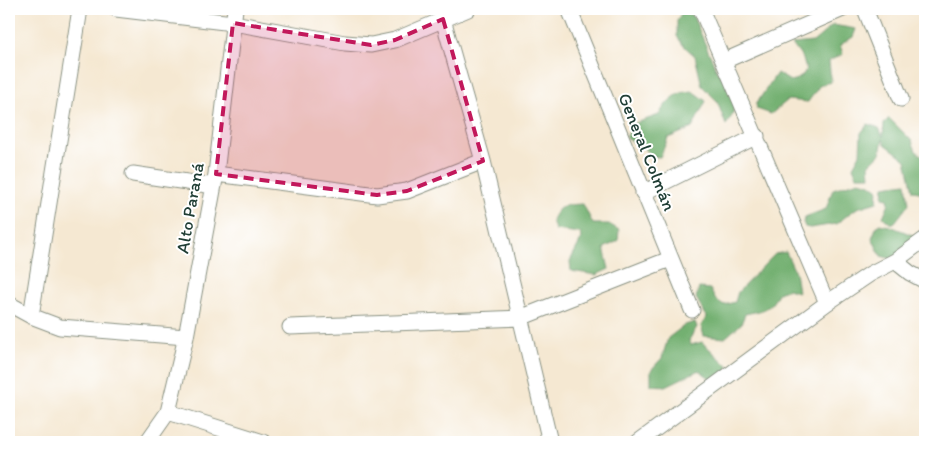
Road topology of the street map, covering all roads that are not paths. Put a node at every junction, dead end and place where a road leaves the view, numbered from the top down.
1 (80, 9) edge
2 (116, 9) edge
3 (468, 9) edge
4 (569, 9) edge
5 (701, 9) edge
6 (843, 9) edge
7 (865, 9) edge
8 (234, 16) edge
9 (443, 20) junction
10 (724, 61) junction
11 (901, 99) dead end
12 (757, 136) junction
13 (483, 161) junction
14 (133, 174) dead end
15 (215, 180) junction
16 (643, 193) junction
17 (925, 238) edge
18 (670, 259) junction
19 (895, 261) junction
20 (925, 281) edge
21 (9, 304) edge
22 (827, 304) junction
23 (692, 310) dead end
24 (31, 316) junction
25 (520, 318) junction
26 (290, 327) dead end
27 (186, 337) junction
28 (168, 412) junction
29 (147, 442) edge
30 (263, 442) edge
31 (550, 442) edge
32 (638, 442) edge

1 - 24 street
2 - 8 street
3 - 9 street
4 - 16 street, General Colmán
5 - 10 street
6 - 10 street
7 - 11 street
8 - 9 street
8 - 15 street, Alto Paraná
9 - 13 street
10 - 12 street
12 - 16 street
12 - 22 street
13 - 15 street
13 - 25 street
14 - 15 street
15 - 27 street, Alto Paraná
16 - 18 street, General Colmán
17 - 19 street
18 - 23 street, General Colmán
18 - 25 street
19 - 20 street
19 - 22 street
21 - 24 street
22 - 32 street
24 - 27 street
25 - 26 street
25 - 31 street
27 - 28 street, Alto Paraná
28 - 29 street
28 - 30 street

